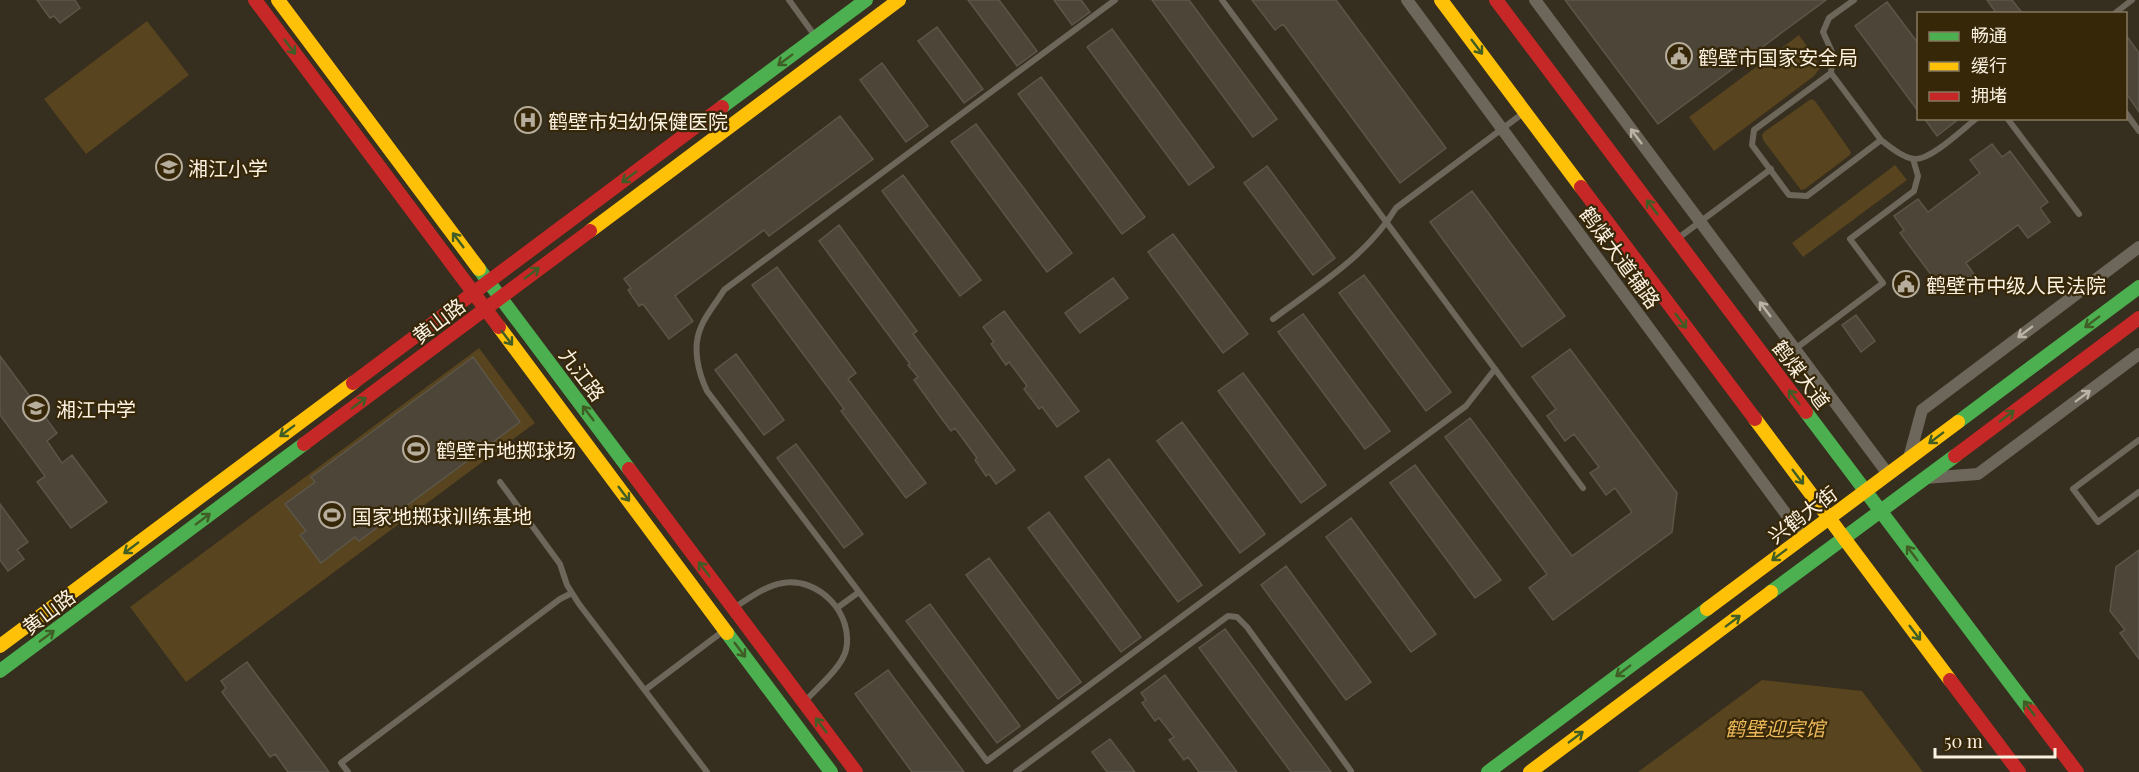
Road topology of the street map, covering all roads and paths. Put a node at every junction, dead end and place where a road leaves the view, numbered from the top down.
1 (255, 0) edge
2 (278, 0) edge
3 (789, 0) edge
4 (866, 0) edge
5 (899, 0) edge
6 (1115, 0) edge
7 (1222, 0) edge
8 (1407, 0) edge
9 (1442, 0) edge
10 (1496, 0) edge
11 (1535, 0) edge
12 (1854, 0) edge
13 (2132, 0) edge
14 (2117, 12) edge
15 (816, 37) junction
16 (1831, 73) junction
17 (1525, 112) junction
18 (2127, 114) edge
19 (1974, 120) edge
20 (2008, 120) edge
21 (1502, 129) junction
22 (2139, 131) edge
23 (1881, 140) junction
24 (1913, 159) junction
25 (1771, 170) junction
26 (2079, 214) dead end
27 (1700, 222) junction
28 (1387, 223) junction
29 (1676, 240) junction
30 (2139, 247) edge
31 (489, 281) junction
32 (2139, 287) edge
33 (473, 293) junction
34 (501, 297) junction
35 (485, 309) junction
36 (2139, 318) edge
37 (1273, 319) dead end
38 (1795, 349) junction
39 (2139, 354) edge
40 (1496, 369) junction
41 (2139, 440) edge
42 (1909, 458) junction
43 (1888, 474) junction
44 (1924, 478) junction
45 (500, 482) dead end
46 (1583, 488) dead end
47 (1865, 491) junction
48 (2139, 492) edge
49 (1880, 511) junction
50 (1829, 518) junction
51 (1803, 537) junction
52 (1844, 538) junction
53 (859, 592) junction
54 (572, 593) junction
55 (734, 608) junction
56 (837, 608) junction
57 (725, 630) junction
58 (0, 646) edge
59 (0, 671) edge
60 (645, 690) junction
61 (804, 702) junction
62 (1351, 771) edge
63 (348, 772) edge
64 (707, 772) edge
65 (831, 772) edge
66 (856, 772) edge
67 (1016, 772) edge
68 (1488, 772) edge
69 (1530, 772) edge
70 (2019, 772) edge
71 (2077, 772) edge

1 -> 33 street, 九江路
31 -> 2 street, 九江路
3 - 15 lane
4 - 15 street, 黄山路
34 -> 5 street, 黄山路
6 - 53 lane
7 - 28 lane
8 - 21 street, 鹤煤大道辅路
9 -> 17 street
29 -> 10 street, 鹤煤大道
27 -> 11 street
12 - 16 lane
13 - 14 lane
15 -> 31 street, 黄山路
16 - 23 lane
16 - 25 lane
17 - 21 lane
17 -> 50 street
18 - 22 lane
19 - 24 lane
20 - 26 lane
21 - 28 lane
21 - 51 street, 鹤煤大道辅路
23 - 24 lane
23 - 25 lane
24 - 38 lane
25 - 27 lane
27 - 29 lane
38 -> 27 street
28 - 37 lane
28 - 40 lane
47 -> 29 street, 鹤煤大道
30 -> 42 street
31 - 33 street, 黄山路
31 - 34 street, 九江路
32 -> 42 street, 兴鹤大街
33 - 35 street, 九江路
33 -> 58 street, 黄山路
34 - 35 street, 黄山路
55 -> 34 street, 九江路
35 -> 57 street, 九江路
59 -> 35 street, 黄山路
44 -> 36 street
38 - 43 street
44 -> 39 street
40 - 46 lane
40 - 53 lane
41 - 48 lane
42 - 43 street, 兴鹤大街
43 - 47 street, 兴鹤大街
44 - 49 street
45 - 54 lane
47 - 49 street, 鹤煤大道
47 - 50 street, 兴鹤大街
49 - 52 street
71 -> 49 street, 鹤煤大道
50 - 51 street, 兴鹤大街
50 - 52 street
51 -> 68 street, 兴鹤大街
69 -> 52 street
52 -> 70 street
53 - 56 lane
54 - 60 lane
54 - 63 lane
55 - 56 lane
55 - 61 street, 九江路
56 - 61 lane
57 - 60 lane
57 -> 65 street, 九江路
60 - 64 lane
66 -> 61 street, 九江路
62 - 67 lane

